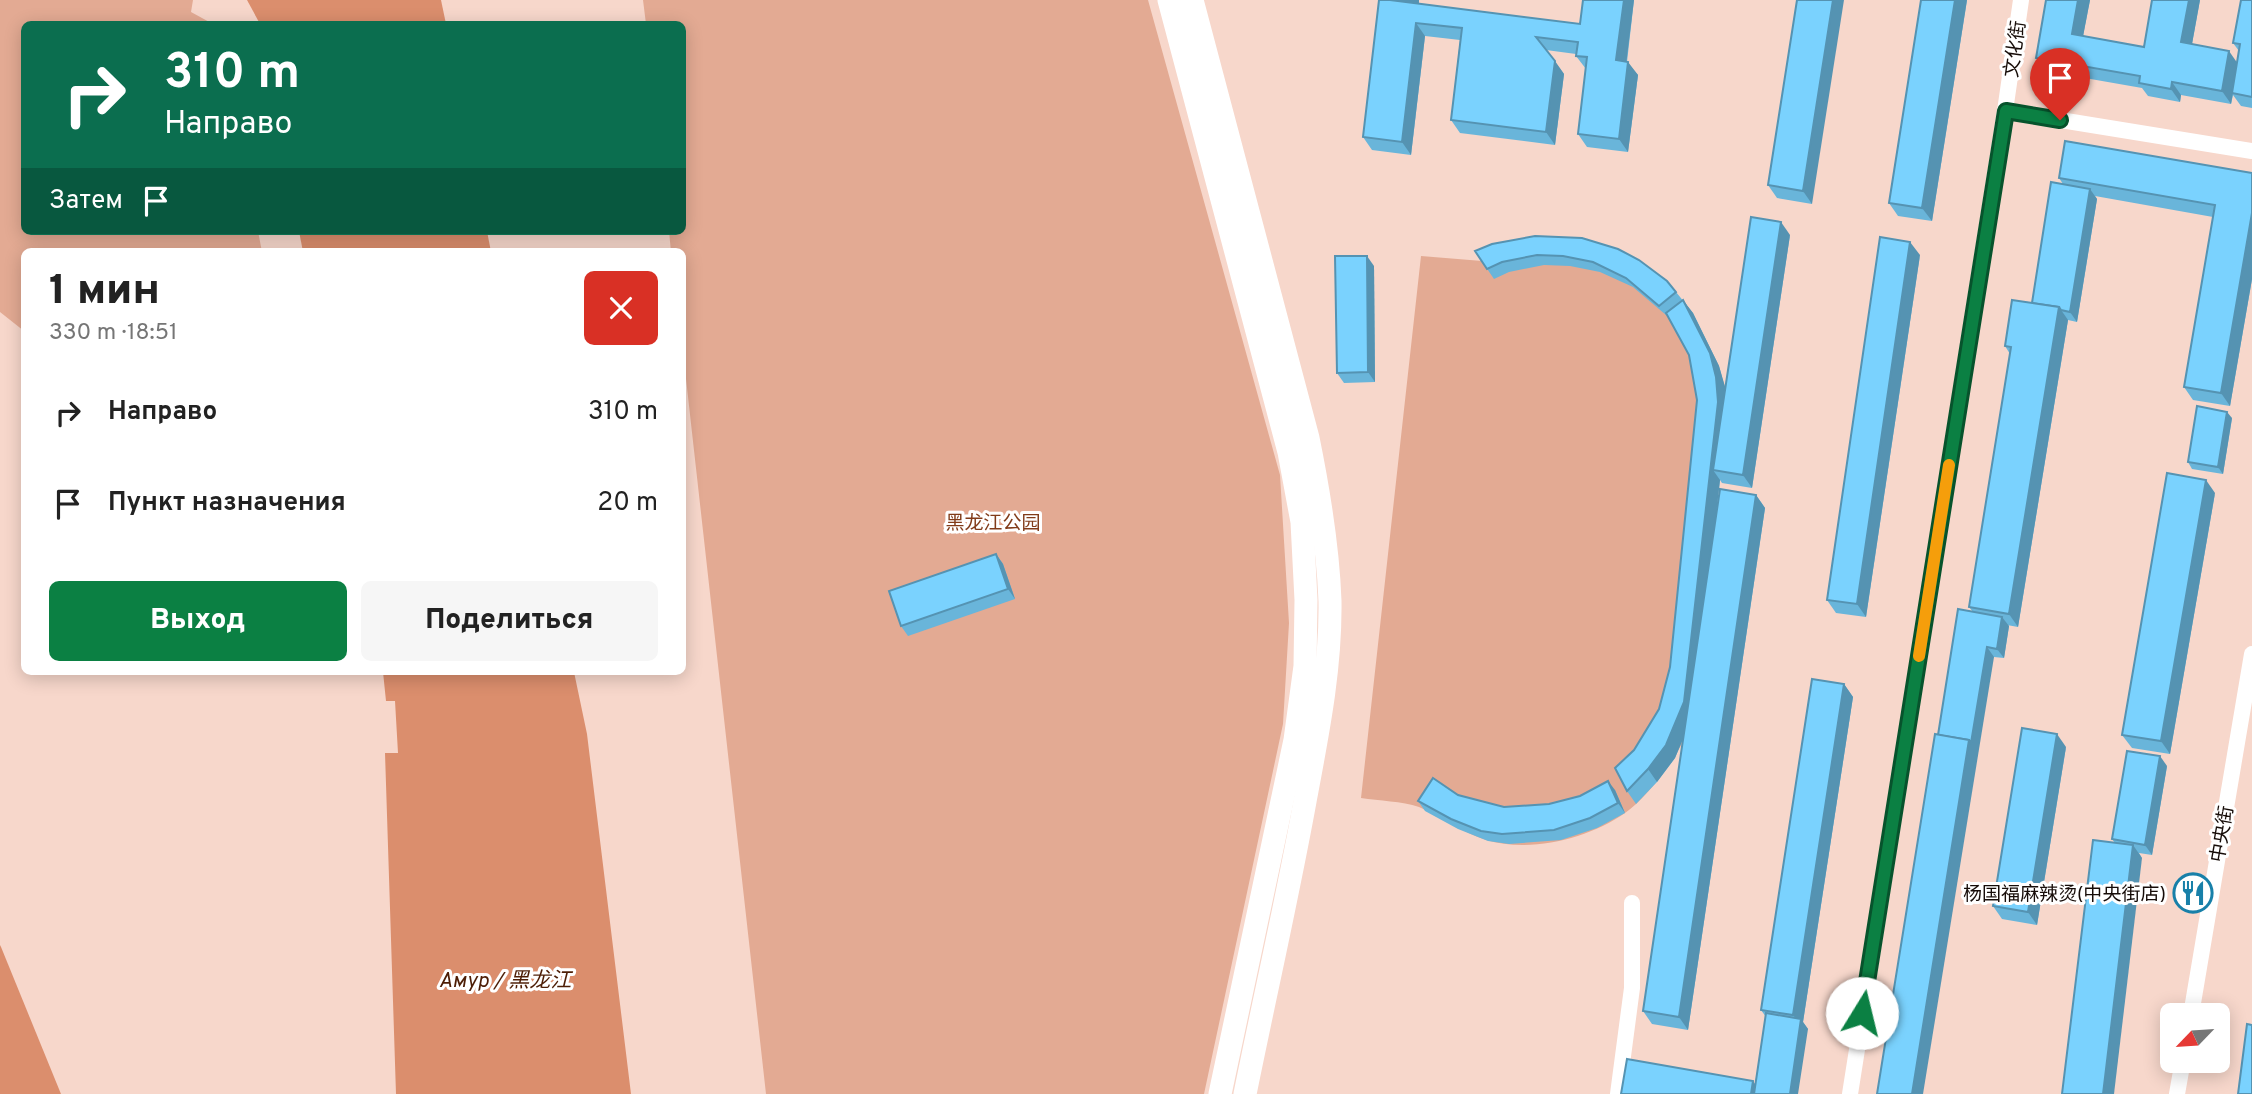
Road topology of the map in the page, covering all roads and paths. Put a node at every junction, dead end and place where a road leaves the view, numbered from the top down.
1 (1168, 0) edge
2 (1192, 0) edge
3 (2021, 0) edge
4 (2006, 111) junction
5 (2252, 151) edge
6 (2252, 654) edge
7 (1632, 903) dead end
8 (2193, 1003) edge
9 (2181, 1073) edge
10 (1220, 1094) edge
11 (1245, 1094) edge
12 (1618, 1094) edge
13 (1850, 1094) edge
14 (2177, 1094) edge

1 - 10 street
2 - 11 street
3 - 4 street, 文化街
4 - 5 street
4 - 13 street, 文化街
6 - 8 street, 中央街
7 - 12 street
9 - 14 street

